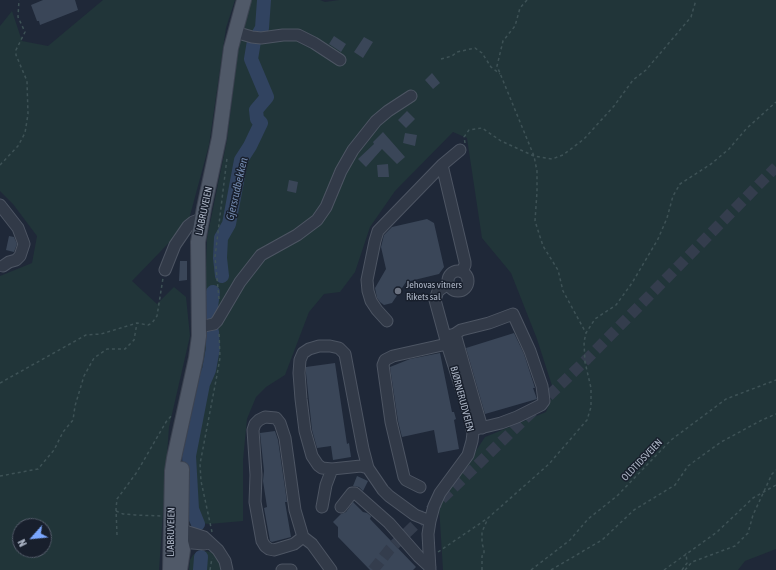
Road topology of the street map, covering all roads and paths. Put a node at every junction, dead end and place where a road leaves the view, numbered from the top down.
1 (19, 0) edge
2 (244, 0) edge
3 (527, 0) edge
4 (696, 0) edge
5 (235, 32) junction
6 (441, 59) dead end
7 (340, 60) dead end
8 (501, 75) junction
9 (411, 96) dead end
10 (776, 102) edge
11 (460, 150) joint
12 (227, 156) dead end
13 (534, 156) junction
14 (0, 165) edge
15 (442, 165) junction
16 (0, 205) edge
17 (201, 219) junction
18 (3, 266) dead end
19 (165, 270) joint
20 (462, 272) junction
21 (448, 284) junction
22 (219, 301) dead end
23 (219, 319) junction
24 (387, 321) dead end
25 (137, 323) junction
26 (199, 327) junction
27 (586, 333) junction
28 (449, 338) junction
29 (776, 380) edge
30 (0, 383) edge
31 (776, 414) edge
32 (184, 417) junction
33 (477, 429) junction
34 (368, 468) junction
35 (332, 469) junction
36 (776, 470) edge
37 (0, 476) edge
38 (776, 485) edge
39 (420, 487) dead end
40 (383, 490) junction
41 (764, 493) junction
42 (370, 505) junction
43 (322, 506) dead end
44 (341, 506) dead end
45 (116, 510) junction
46 (171, 518) junction
47 (488, 518) junction
48 (430, 521) junction
49 (117, 535) dead end
50 (178, 537) junction
51 (303, 537) junction
52 (211, 539) junction
53 (686, 553) junction
54 (212, 557) dead end
55 (430, 565) edge
56 (170, 570) edge
57 (180, 570) edge
58 (210, 570) edge
59 (227, 570) edge
60 (282, 570) edge
61 (291, 570) edge
62 (331, 570) edge
63 (482, 570) edge
64 (531, 570) edge
65 (551, 570) edge
66 (664, 570) edge
67 (684, 570) edge

1 - 14 path
2 - 5 main road, LJABRUVEIEN
3 - 8 path
4 - 13 path
5 - 7 street
5 - 17 main road, LJABRUVEIEN
6 - 8 path
8 - 13 path
9 - 23 street
10 - 27 path
11 - 13 path
11 - 15 street
12 - 22 path
13 - 27 path
15 - 20 street
15 - 24 street
16 - 18 street
17 - 19 street
17 - 26 main road, LJABRUVEIEN
19 - 25 path
20 - 21 street
20 - 21 street
21 - 28 street, BJØRNERUDVEIEN
23 - 26 street
23 - 52 path
25 - 30 path
25 - 37 path
26 - 32 main road, LJABRUVEIEN
27 - 47 path
28 - 33 street, BJØRNERUDVEIEN
28 - 33 street
28 - 39 street
29 - 64 path, OLDTIDSVEIEN
31 - 65 path
32 - 45 path
32 - 46 main road, LJABRUVEIEN
32 - 50 main road, LJABRUVEIEN
33 - 48 street, BJØRNERUDVEIEN
34 - 35 street
34 - 35 street
34 - 40 street
35 - 43 street
36 - 41 path
38 - 41 path
40 - 42 street
40 - 48 street
41 - 53 path
41 - 67 path
42 - 44 street
42 - 55 street
45 - 46 path
45 - 49 path
46 - 50 main road, LJABRUVEIEN
47 - 55 path
47 - 63 path
48 - 55 street, BJØRNERUDVEIEN
50 - 52 street
50 - 56 main road, LJABRUVEIEN
50 - 57 main road, LJABRUVEIEN
51 - 51 street
51 - 62 street
52 - 59 street
53 - 66 path
53 - 67 path
54 - 58 path
60 - 61 street

